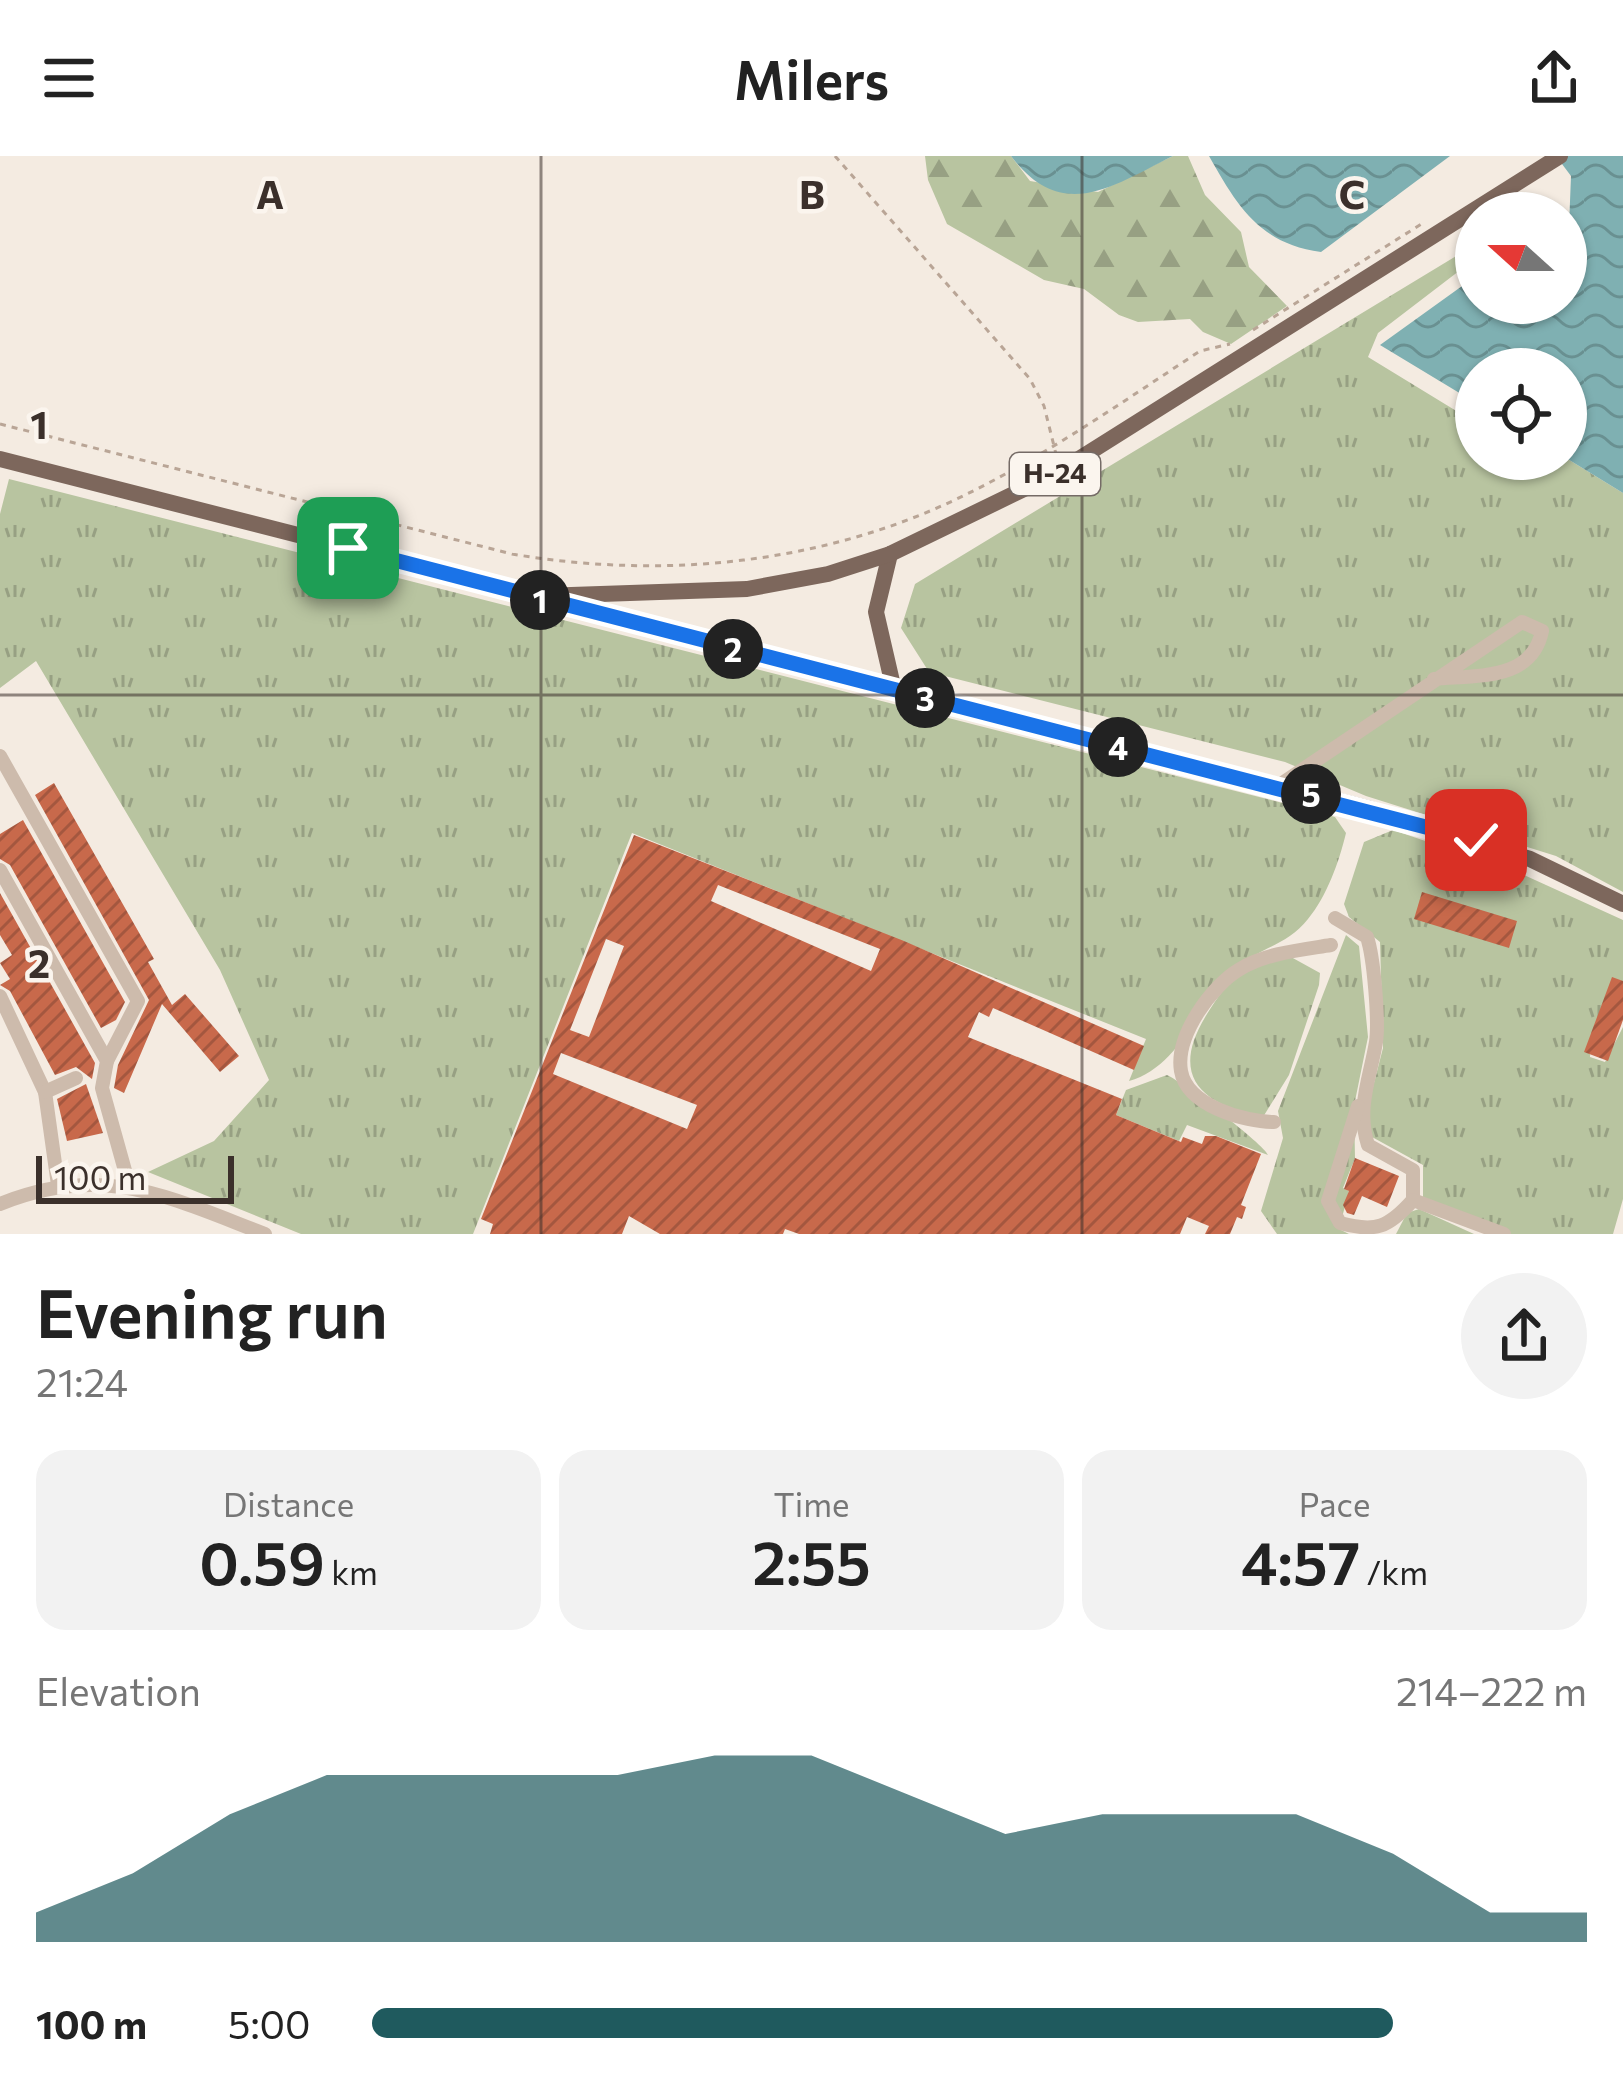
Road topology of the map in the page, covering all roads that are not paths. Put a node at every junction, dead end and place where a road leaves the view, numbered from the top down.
1 (1560, 156) edge
2 (0, 459) edge
3 (890, 554) junction
4 (529, 597) junction
5 (1434, 679) junction
6 (894, 690) junction
7 (0, 756) edge
8 (1278, 786) junction
9 (0, 870) edge
10 (1623, 904) edge
11 (1335, 918) dead end
12 (1330, 945) dead end
13 (0, 996) edge
14 (107, 1061) junction
15 (76, 1078) dead end
16 (1367, 1085) junction
17 (45, 1092) junction
18 (1274, 1122) dead end
19 (58, 1185) junction
20 (129, 1185) junction
21 (1414, 1200) junction
22 (0, 1204) edge
23 (265, 1234) edge
24 (1504, 1234) edge

1 - 3 main road, Н-24
2 - 4 main road, Н-24
3 - 4 main road, Н-24
3 - 6 main road
4 - 6 main road
5 - 5 street
5 - 8 street
6 - 8 main road
7 - 14 street
8 - 10 main road
9 - 14 street
11 - 16 street
12 - 18 street
13 - 17 street
14 - 20 street
15 - 17 street
16 - 21 street
16 - 21 street
17 - 19 street
19 - 20 street
19 - 22 street
20 - 23 street
21 - 24 street

